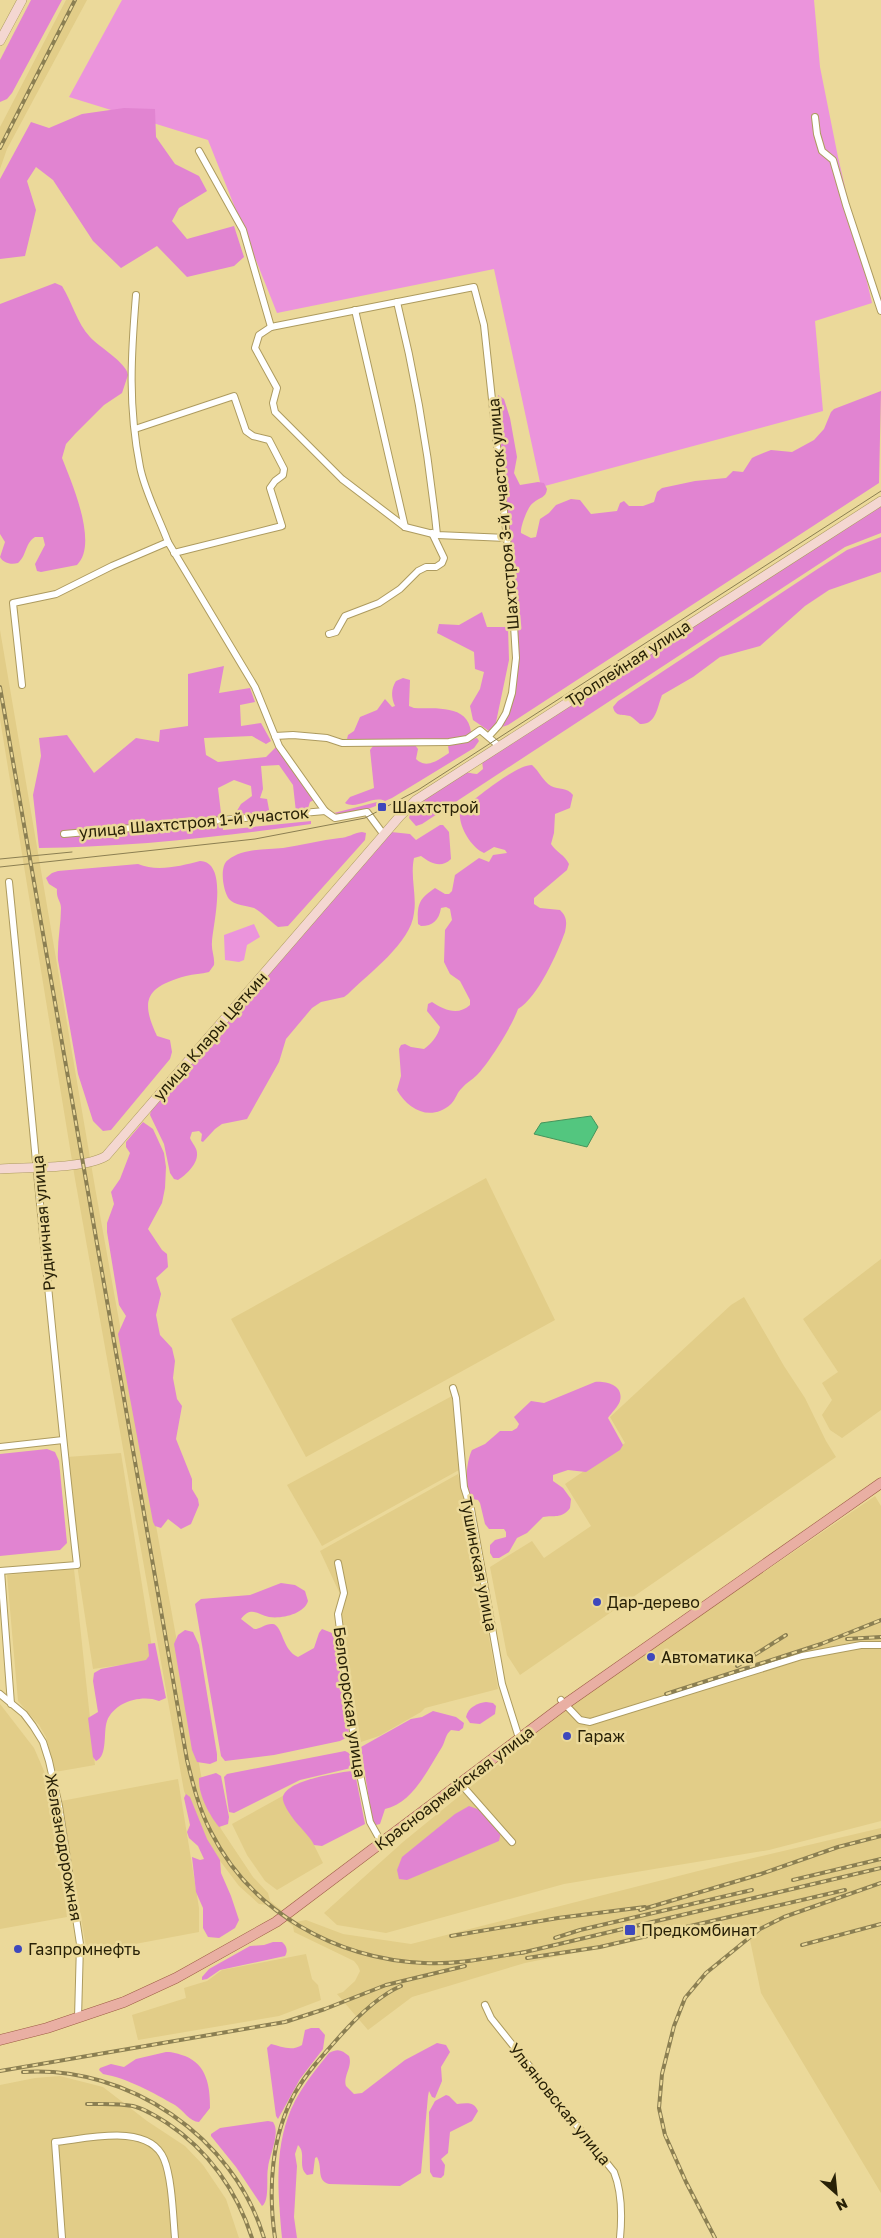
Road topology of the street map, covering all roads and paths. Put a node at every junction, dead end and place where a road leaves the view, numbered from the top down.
1 (22, 0) edge
2 (0, 39) edge
3 (815, 117) dead end
4 (199, 152) dead end
5 (136, 295) dead end
6 (397, 302) junction
7 (355, 310) junction
8 (881, 311) edge
9 (271, 327) junction
10 (135, 429) junction
11 (881, 501) edge
12 (404, 527) junction
13 (434, 534) junction
14 (507, 538) junction
15 (168, 542) junction
16 (174, 553) junction
17 (328, 634) dead end
18 (22, 685) dead end
19 (275, 736) junction
20 (489, 736) junction
21 (499, 746) junction
22 (324, 811) junction
23 (64, 834) dead end
24 (384, 835) junction
25 (9, 882) dead end
26 (38, 1166) junction
27 (0, 1169) edge
28 (453, 1388) dead end
29 (62, 1440) junction
30 (0, 1447) edge
31 (881, 1476) edge
32 (881, 1483) edge
33 (338, 1564) dead end
34 (0, 1571) edge
35 (881, 1645) edge
36 (0, 1694) edge
37 (562, 1702) junction
38 (11, 1704) junction
39 (518, 1735) junction
40 (460, 1783) junction
41 (379, 1838) junction
42 (512, 1842) dead end
43 (485, 2005) dead end
44 (78, 2015) junction
45 (0, 2034) edge
46 (0, 2040) edge
47 (62, 2238) edge
48 (175, 2238) edge
49 (620, 2238) edge

1 - 2 street
3 - 8 street
4 - 9 street
5 - 10 street
6 - 7 street
6 - 13 street
6 - 14 street, Шахтстроя 3-й участок улица
7 - 9 street
7 - 12 street
9 - 12 street
10 - 15 street
10 - 16 street
11 - 21 street, Троллейная улица
12 - 13 street
13 - 14 street
13 - 17 street
14 - 20 street, Шахтстроя 3-й участок улица
15 - 16 street
15 - 18 street
16 - 19 street
19 - 20 street
19 - 22 street
20 - 21 street
21 - 24 street, Троллейная улица
22 - 23 street, улица Шахтстроя 1-й участок
22 - 24 street, улица Шахтстроя 1-й участок
24 - 26 street, улица Клары Цеткин
25 - 26 street, Рудничная улица
26 - 27 street, улица Клары Цеткин
26 - 29 street, Рудничная улица
28 - 39 street, Тушинская улица
29 - 30 street
29 - 34 street, Рудничная улица
31 - 37 main road, Красноармейская улица
32 - 37 main road, Красноармейская улица
33 - 41 street, Белогорская улица
34 - 38 street
35 - 37 street
36 - 38 street, Железнодорожная
37 - 39 main road, Красноармейская улица
38 - 44 street, Железнодорожная
39 - 40 main road, Красноармейская улица
39 - 41 main road, Красноармейская улица
40 - 42 street
40 - 44 main road, Красноармейская улица
41 - 44 main road, Красноармейская улица
43 - 49 street, Ульяновская улица
44 - 45 main road, Красноармейская улица
44 - 46 main road, Красноармейская улица
47 - 48 street

